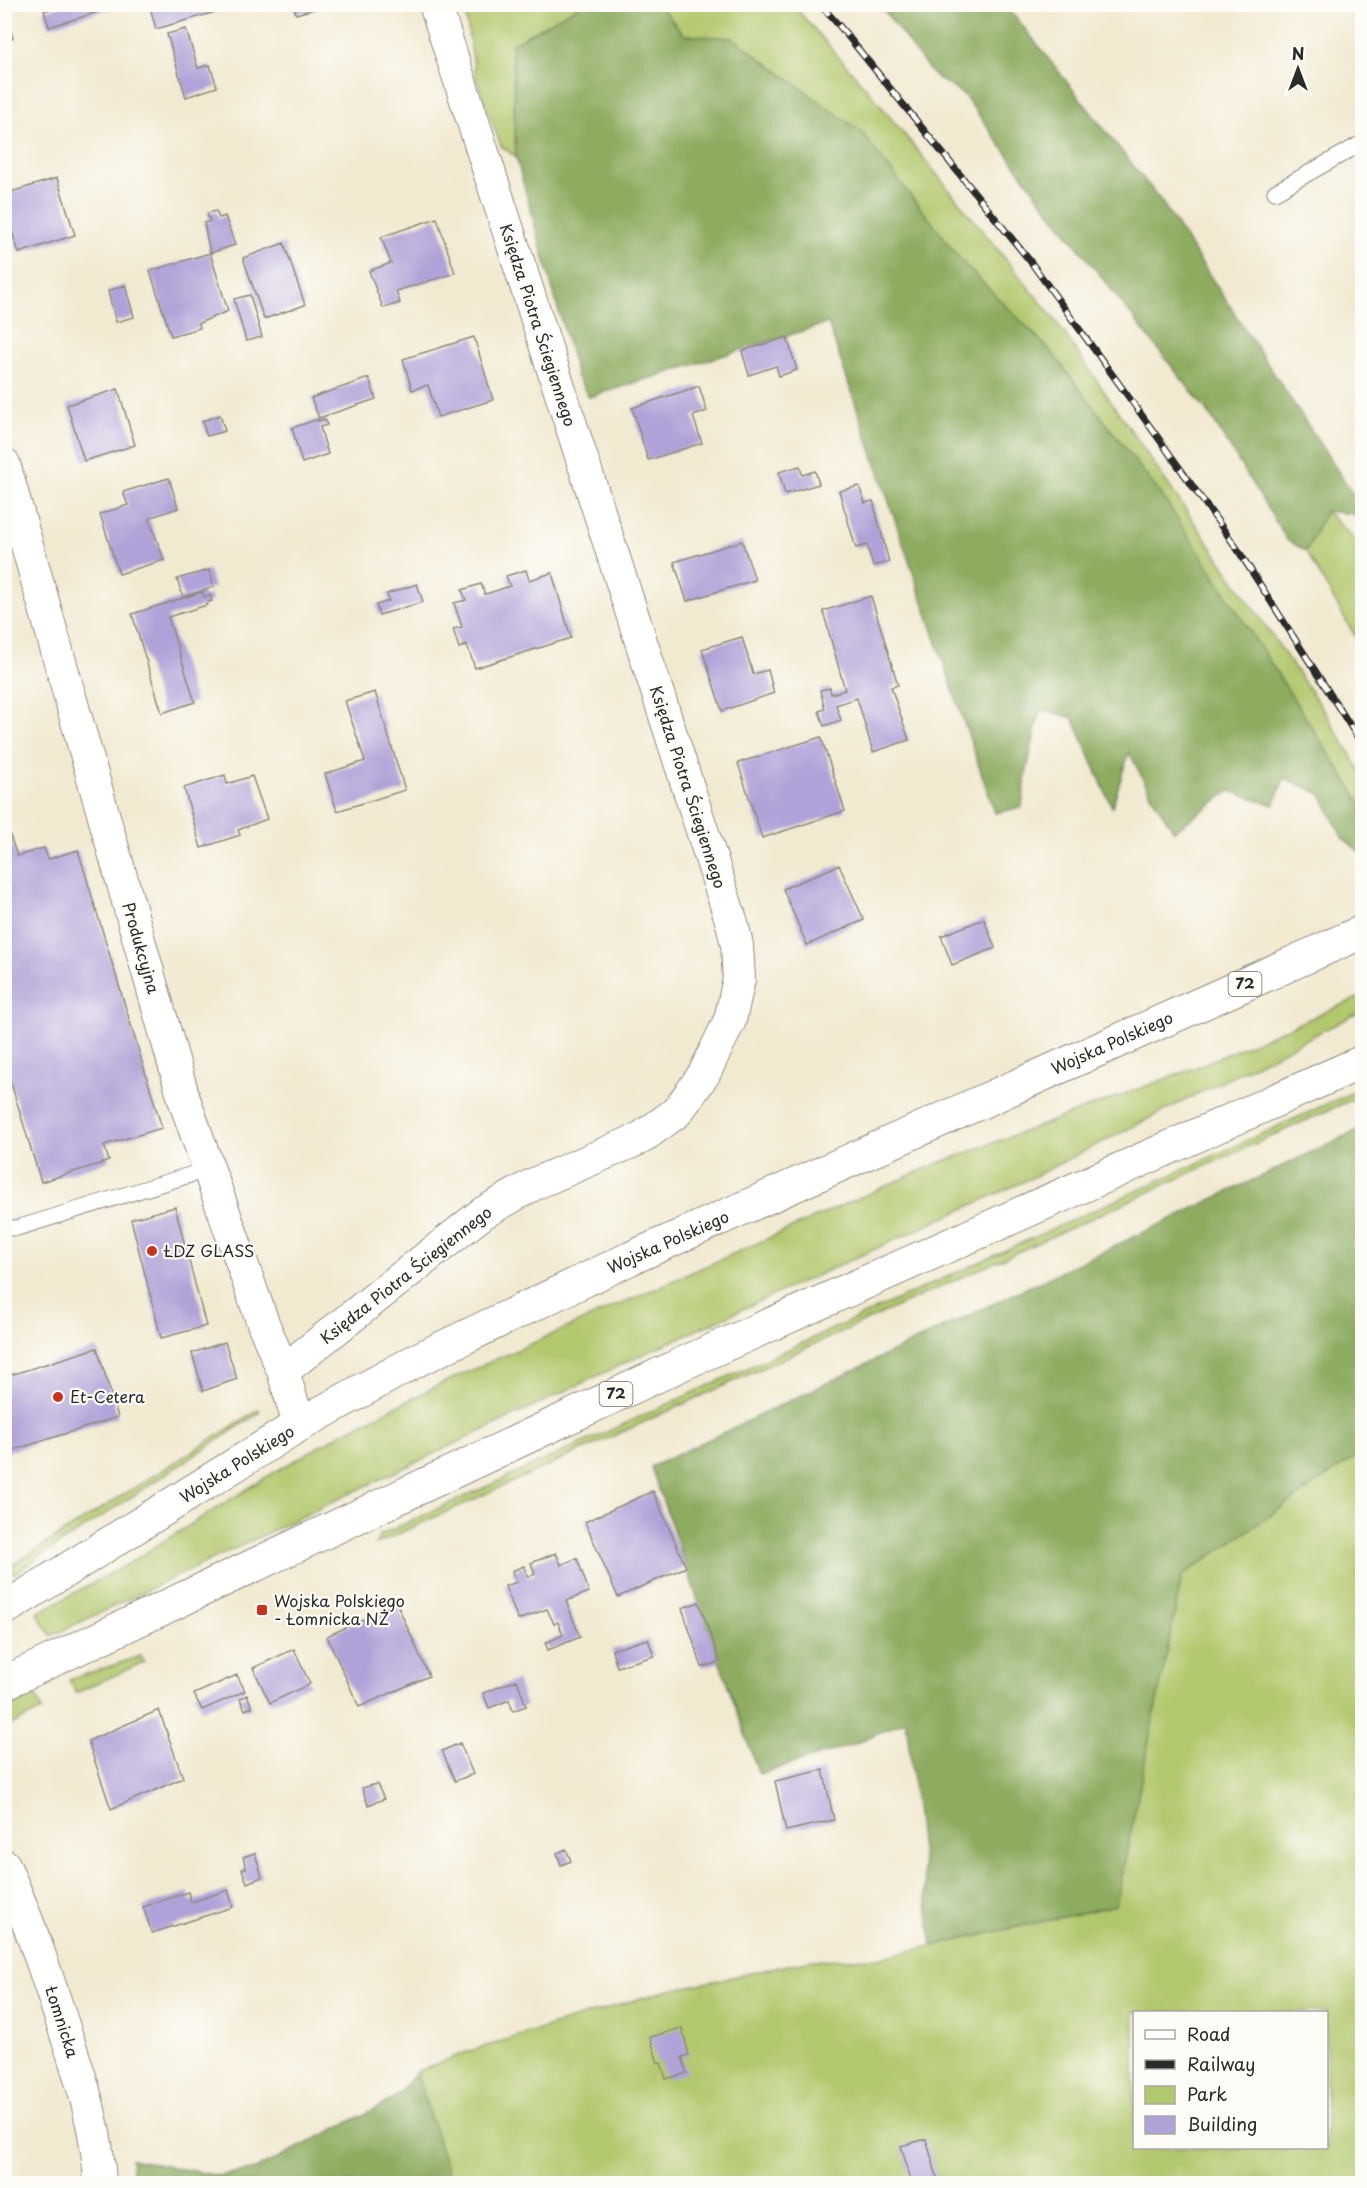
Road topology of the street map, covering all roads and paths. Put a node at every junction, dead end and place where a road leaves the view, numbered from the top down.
1 (435, 4) edge
2 (1362, 143) edge
3 (1275, 192) dead end
4 (4, 464) edge
5 (1362, 932) edge
6 (1362, 1062) edge
7 (208, 1169) junction
8 (4, 1228) edge
9 (283, 1371) junction
10 (299, 1425) junction
11 (4, 1609) edge
12 (4, 1683) edge
13 (4, 1865) edge
14 (100, 2184) edge

1 - 9 street, Księdza Piotra Ściegiennego
2 - 3 lane
4 - 7 street, Produkcyjna
5 - 10 main road, Wojska Polskiego / 72
6 - 12 main road, 72
7 - 8 lane
7 - 9 street, Produkcyjna
9 - 10 street, Produkcyjna
10 - 11 main road, Wojska Polskiego / 72
13 - 14 street, Łomnicka

